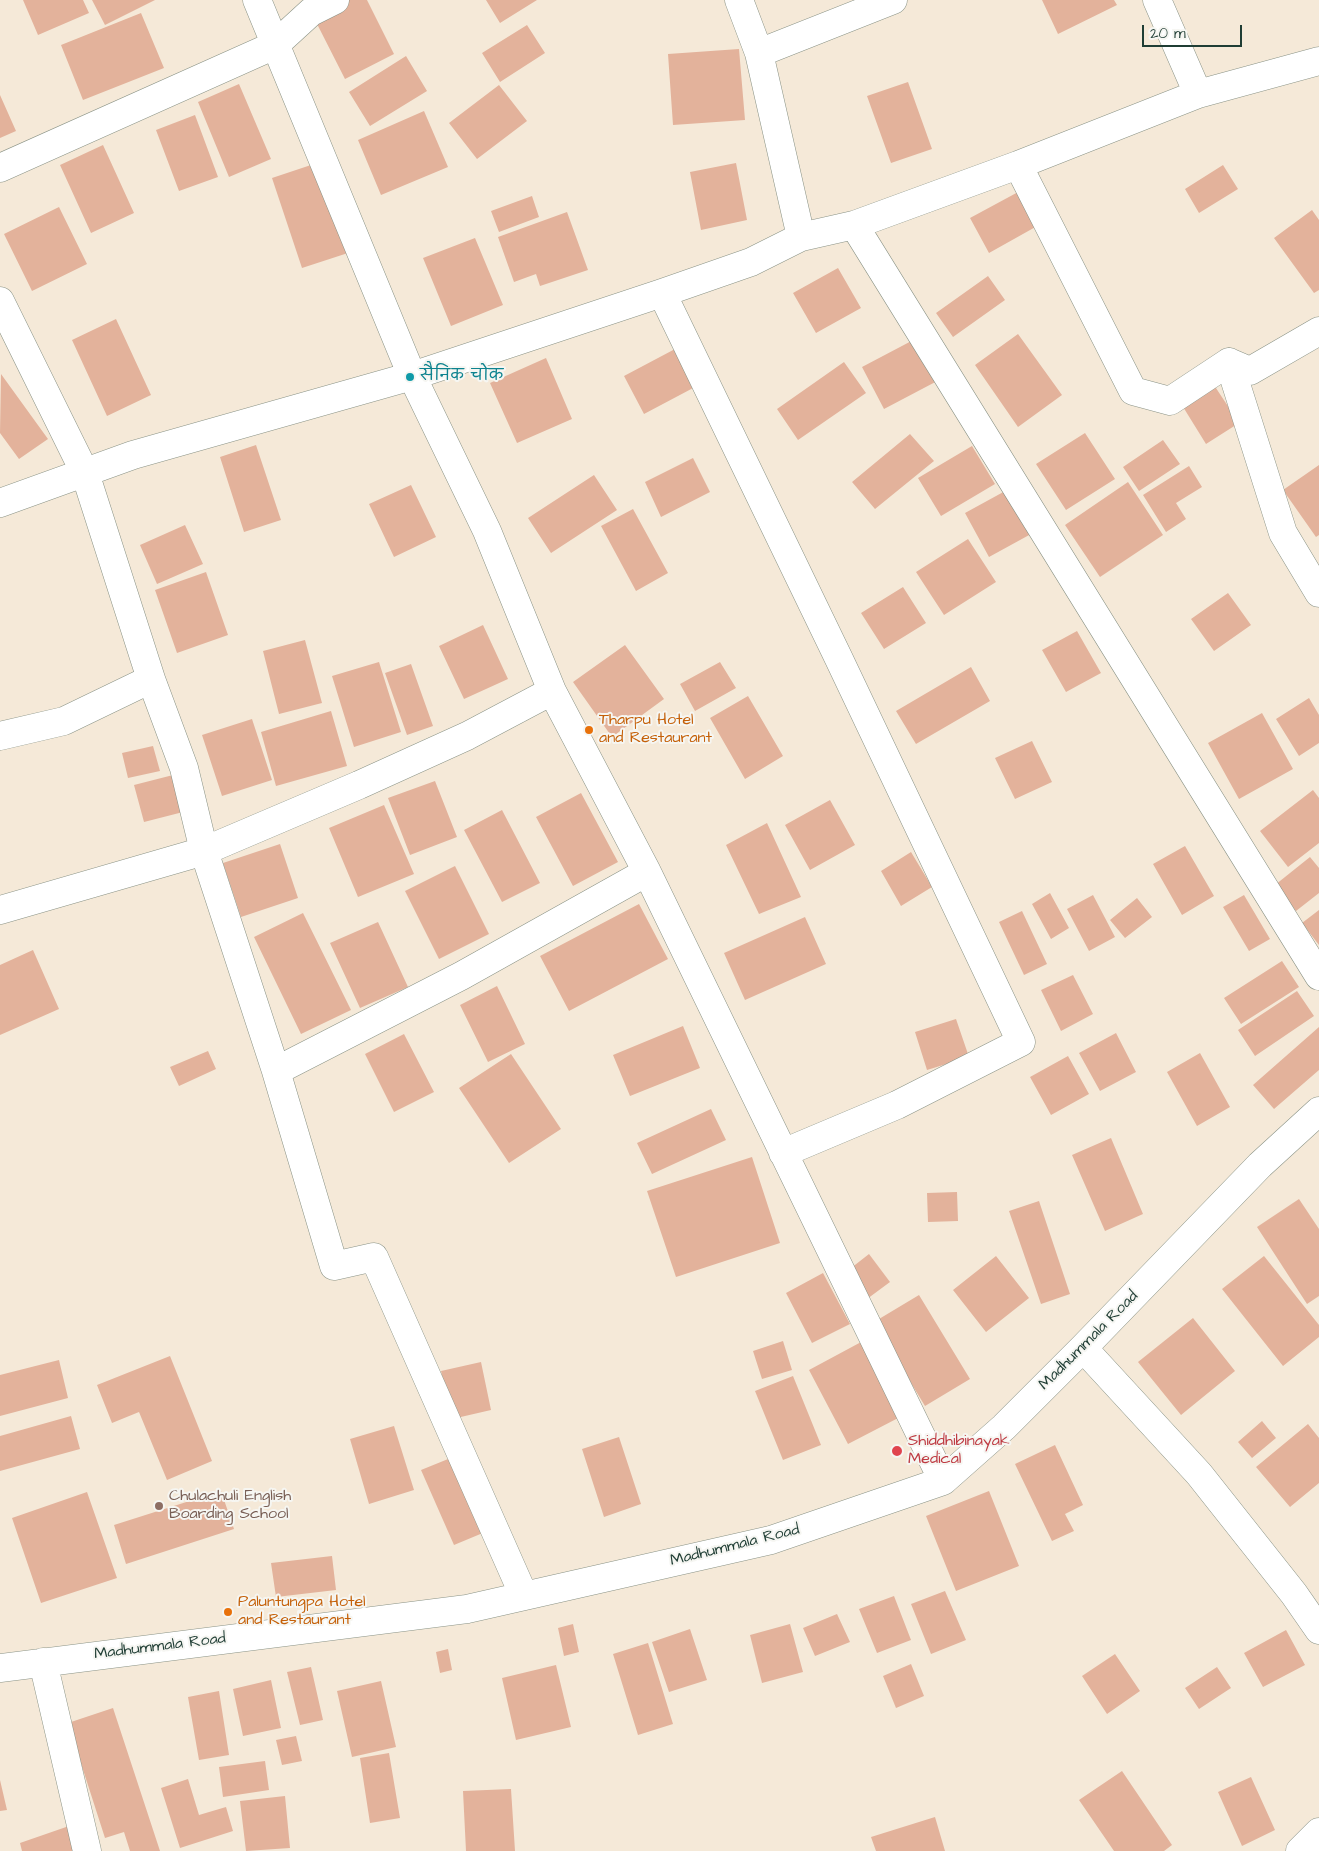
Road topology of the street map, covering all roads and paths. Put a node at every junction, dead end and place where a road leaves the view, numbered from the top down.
1 (257, 0) edge
2 (335, 0) edge
3 (739, 0) edge
4 (893, 0) edge
5 (1157, 0) edge
6 (275, 45) junction
7 (758, 53) junction
8 (1319, 61) edge
9 (1198, 94) junction
10 (1018, 165) junction
11 (0, 168) edge
12 (854, 224) junction
13 (801, 237) junction
14 (662, 293) junction
15 (0, 301) edge
16 (1319, 331) edge
17 (1229, 362) junction
18 (412, 376) junction
19 (85, 473) junction
20 (0, 503) edge
21 (1319, 593) edge
22 (151, 679) junction
23 (552, 691) junction
24 (0, 736) edge
25 (204, 851) junction
26 (647, 872) junction
27 (0, 910) edge
28 (1319, 976) edge
29 (276, 1071) junction
30 (1319, 1111) edge
31 (782, 1153) junction
32 (1083, 1348) junction
33 (943, 1481) junction
34 (524, 1596) junction
35 (1319, 1630) edge
36 (43, 1662) junction
37 (0, 1668) edge
38 (1319, 1832) edge
39 (87, 1851) edge
40 (1300, 1851) edge

1 - 6 street
2 - 6 street
3 - 7 street
4 - 7 street
5 - 9 street
6 - 11 street
6 - 18 street
7 - 13 street
8 - 9 street
9 - 10 street
10 - 12 street
10 - 17 street
12 - 13 street
12 - 28 street
13 - 14 street
14 - 18 street
14 - 31 street
15 - 19 street
16 - 17 street
17 - 21 street
18 - 19 street
18 - 23 street
19 - 20 street
19 - 22 street
22 - 24 street
22 - 25 street
23 - 25 street
23 - 26 street
25 - 27 street
25 - 29 street
26 - 29 street
26 - 31 street
29 - 34 street
30 - 32 street, Madhummala Road
31 - 33 street
32 - 33 street, Madhummala Road
32 - 35 street
33 - 34 street, Madhummala Road
34 - 36 street, Madhummala Road
36 - 37 street, Madhummala Road
36 - 39 street
38 - 40 street

